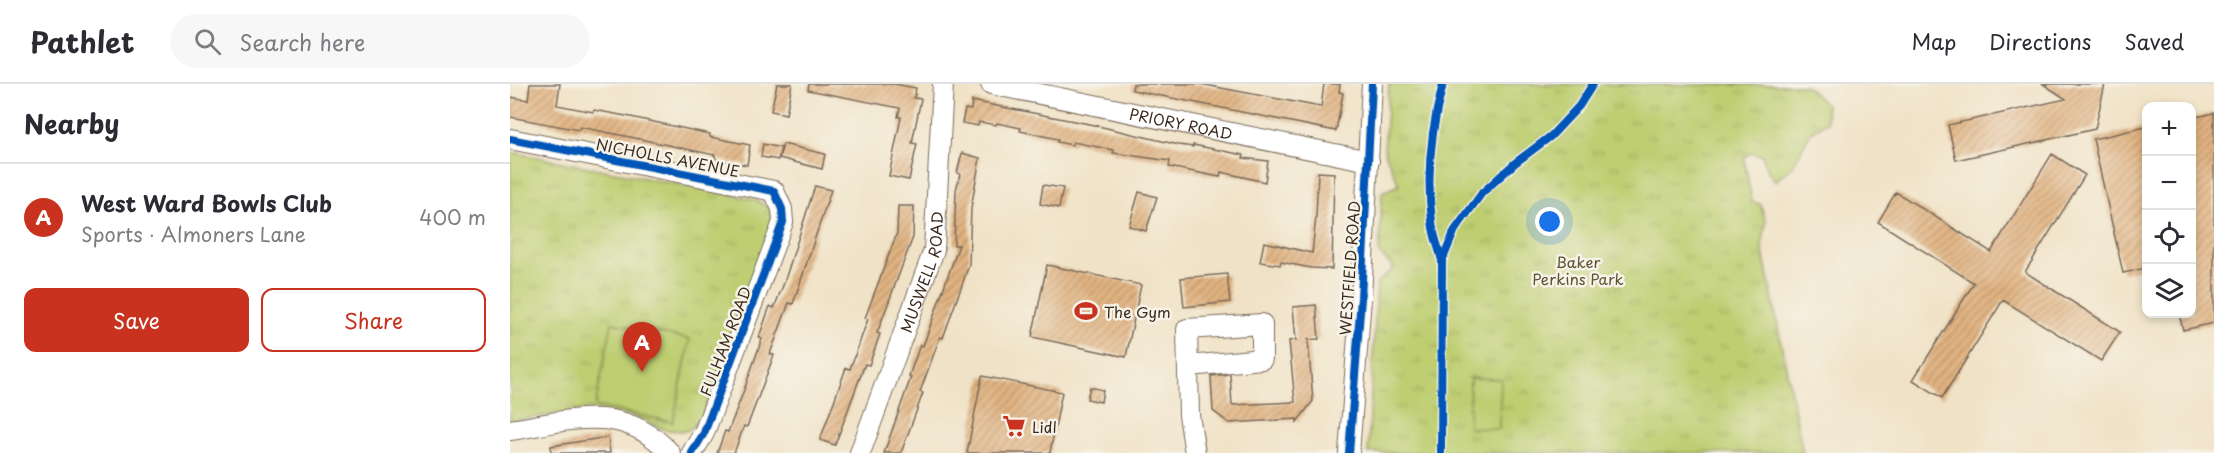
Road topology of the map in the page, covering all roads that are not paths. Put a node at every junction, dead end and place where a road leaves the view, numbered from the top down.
1 (943, 84) edge
2 (991, 84) edge
3 (1372, 84) edge
4 (510, 140) edge
5 (1369, 161) junction
6 (779, 236) joint
7 (1188, 366) dead end
8 (510, 430) edge
9 (670, 453) edge
10 (692, 453) edge
11 (860, 453) edge
12 (1195, 453) edge
13 (1348, 453) edge

1 - 11 street, MUSWELL ROAD
2 - 5 street, PRIORY ROAD
3 - 5 street, WESTFIELD ROAD
4 - 6 street, NICHOLLS AVENUE
5 - 13 street, WESTFIELD ROAD
6 - 10 street, FULHAM ROAD
7 - 12 street
8 - 9 street

